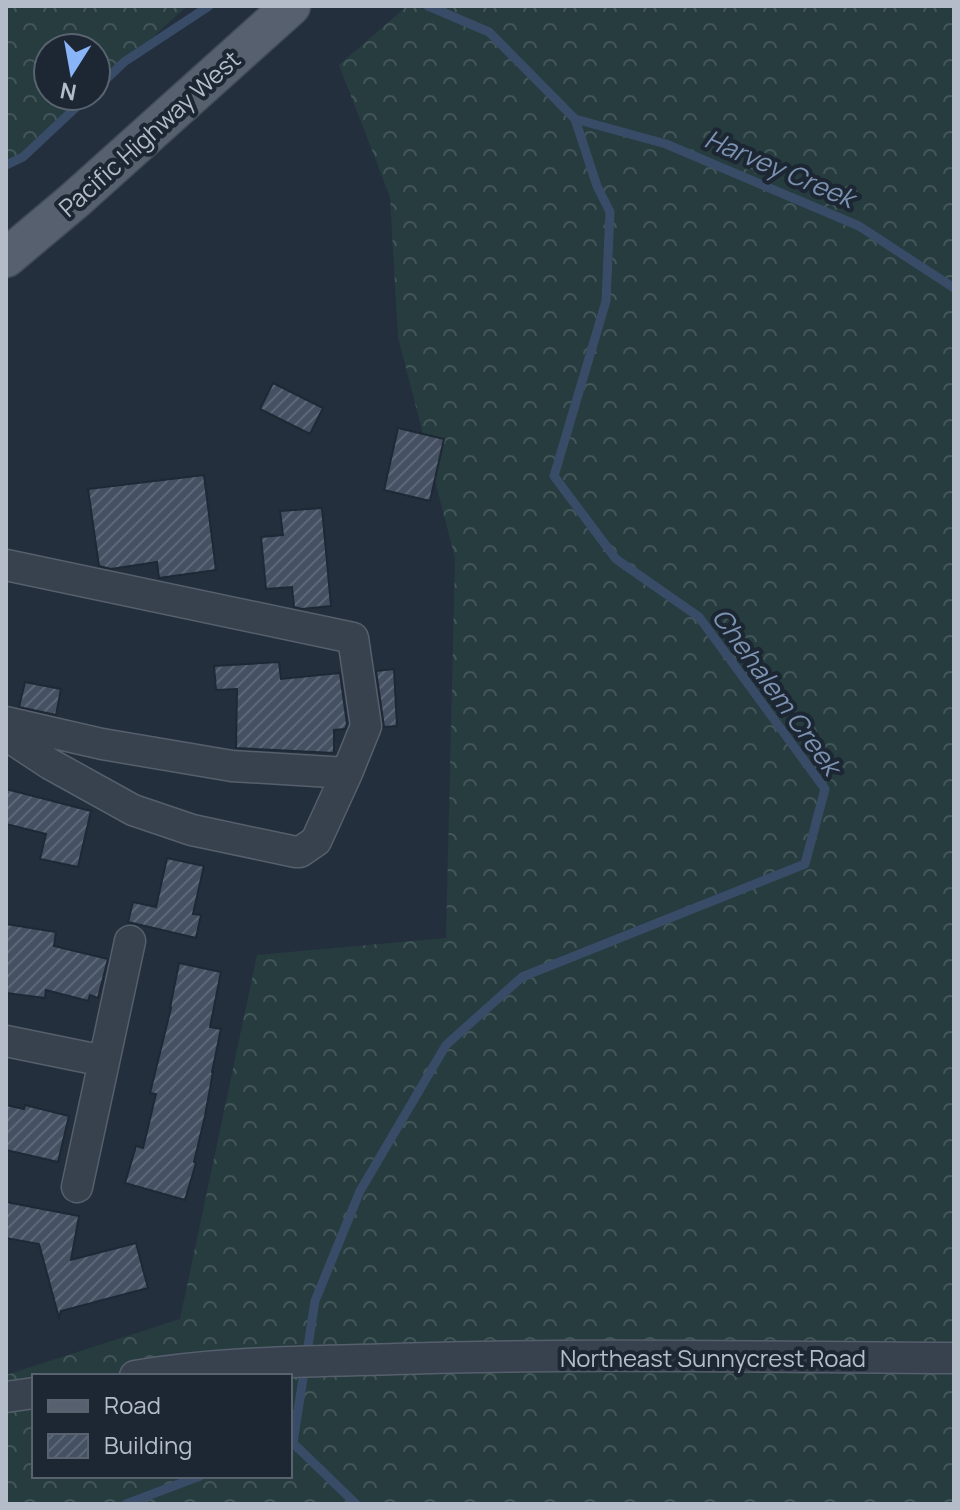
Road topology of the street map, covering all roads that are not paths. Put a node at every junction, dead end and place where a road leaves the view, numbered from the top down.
1 (291, 6) edge
2 (6, 258) edge
3 (6, 565) edge
4 (6, 722) edge
5 (6, 735) edge
6 (347, 773) junction
7 (130, 941) dead end
8 (6, 1041) edge
9 (104, 1061) junction
10 (77, 1187) dead end
11 (954, 1358) edge
12 (148, 1374) edge
13 (32, 1393) edge
14 (6, 1397) edge

1 - 2 main road, Pacific Highway West
3 - 6 street
4 - 6 street
5 - 6 street
7 - 9 street
8 - 9 street
9 - 10 street
11 - 12 street, Northeast Sunnycrest Road
13 - 14 street

